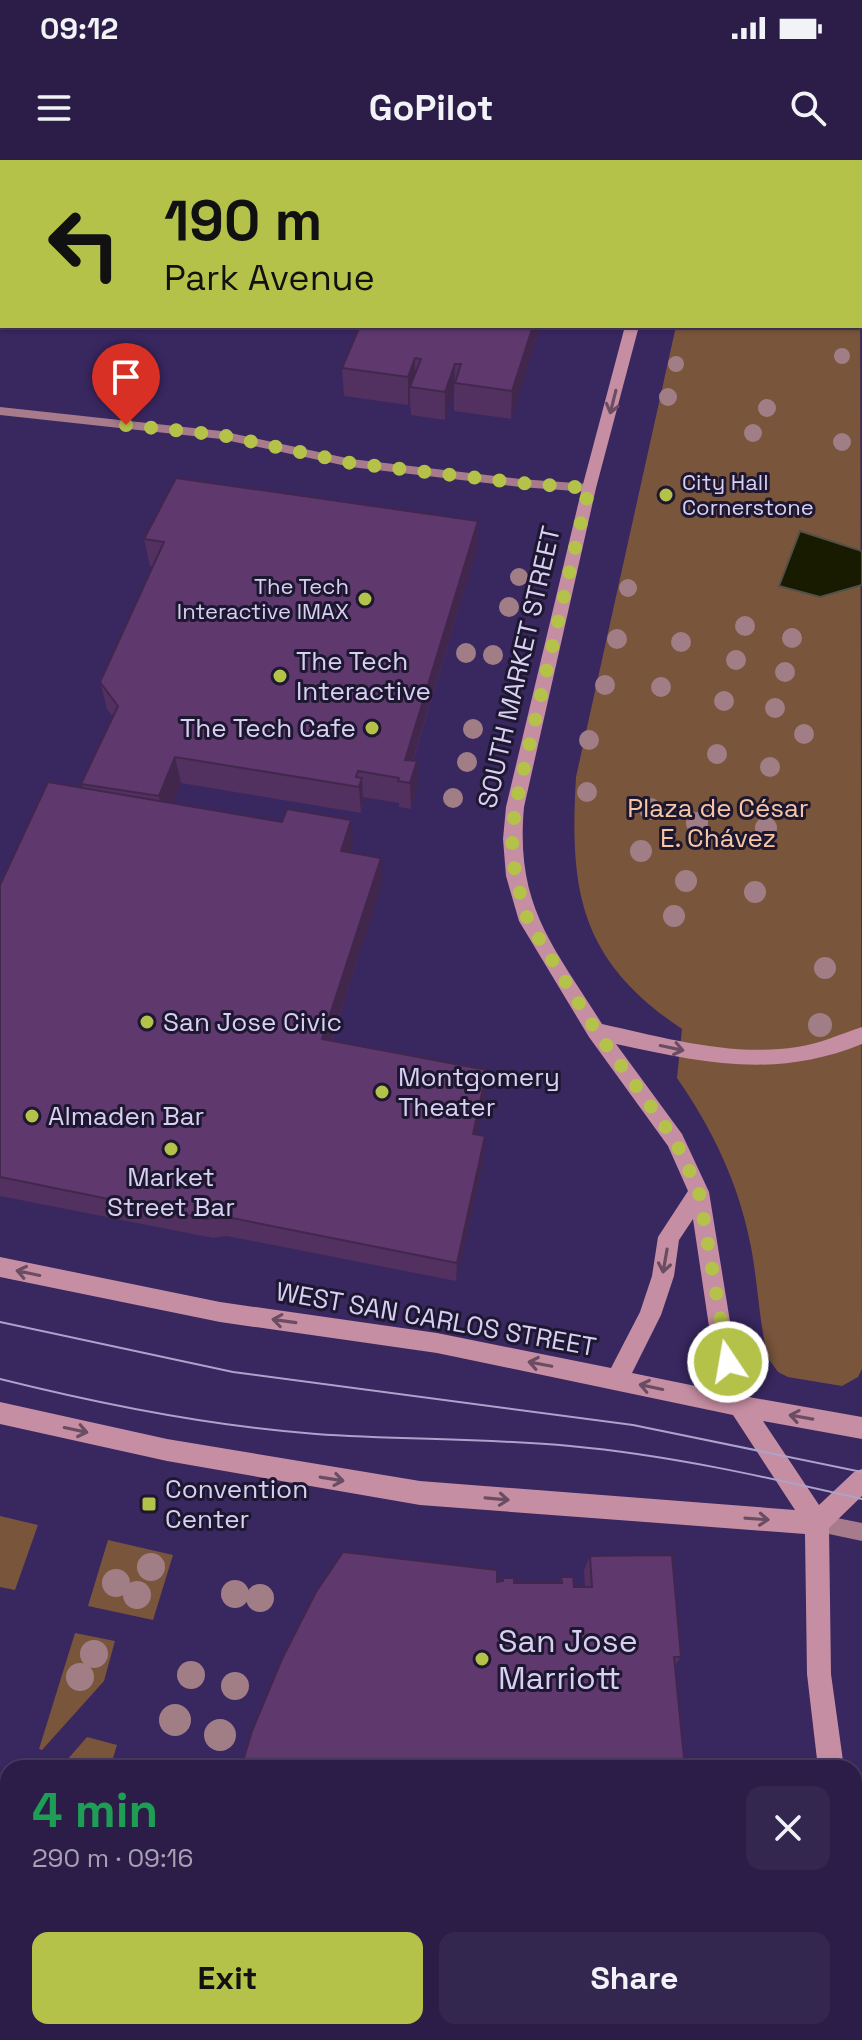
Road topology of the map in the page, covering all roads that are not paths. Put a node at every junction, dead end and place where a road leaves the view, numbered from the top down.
1 (631, 328) edge
2 (0, 411) edge
3 (589, 488) junction
4 (596, 1031) junction
5 (862, 1035) edge
6 (699, 1192) junction
7 (0, 1267) edge
8 (617, 1379) junction
9 (740, 1406) junction
10 (0, 1413) edge
11 (862, 1428) edge
12 (862, 1480) edge
13 (817, 1523) junction
14 (862, 1532) edge
15 (830, 1760) edge

1 -> 3 main road, SOUTH MARKET STREET
2 - 3 main road
3 - 4 main road, SOUTH MARKET STREET
4 -> 5 main road
4 - 6 main road, SOUTH MARKET STREET
6 -> 8 main road
6 - 9 main road, SOUTH MARKET STREET
8 -> 7 main road, WEST SAN CARLOS STREET
9 -> 8 main road, WEST SAN CARLOS STREET
11 -> 9 main road, WEST SAN CARLOS STREET
9 - 13 main road, SOUTH MARKET STREET
10 -> 13 main road
12 - 13 main road
13 - 14 main road
13 - 15 main road

